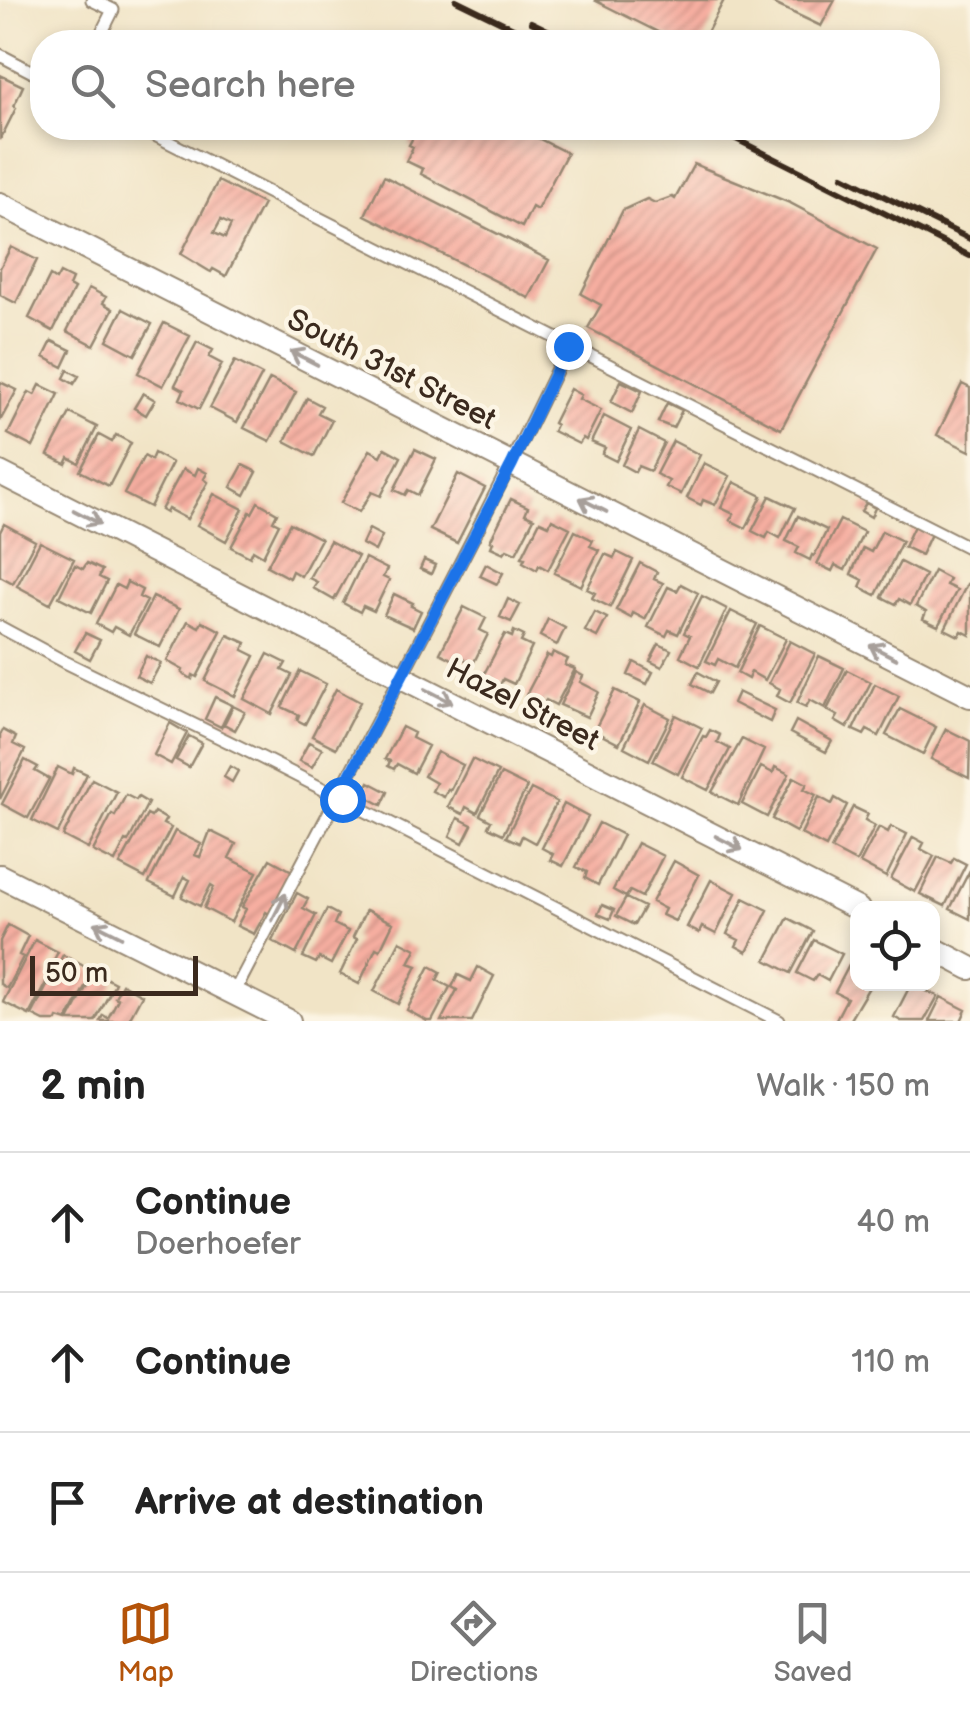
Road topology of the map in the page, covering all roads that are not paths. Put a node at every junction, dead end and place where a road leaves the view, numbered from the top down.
1 (92, 0) edge
2 (115, 5) edge
3 (104, 30) edge
4 (0, 55) edge
5 (30, 71) edge
6 (165, 140) edge
7 (0, 204) edge
8 (568, 346) junction
9 (512, 464) junction
10 (0, 473) edge
11 (970, 548) edge
12 (0, 627) edge
13 (401, 676) junction
14 (970, 696) edge
15 (338, 798) junction
16 (0, 876) edge
17 (850, 905) edge
18 (940, 952) edge
19 (970, 968) edge
20 (234, 993) junction
21 (289, 1021) edge
22 (779, 1021) edge

1 - 2 lane
2 - 3 lane
4 - 5 lane
6 - 8 lane
9 -> 7 street, South 31st Street
8 - 9 lane
8 - 11 lane
9 - 13 lane
14 -> 9 street, South 31st Street
10 -> 13 street, Hazel Street
12 - 15 lane
13 - 15 lane
13 -> 17 street, Hazel Street
20 -> 15 lane
15 - 22 lane
20 -> 16 street
18 - 19 street
20 - 21 street

